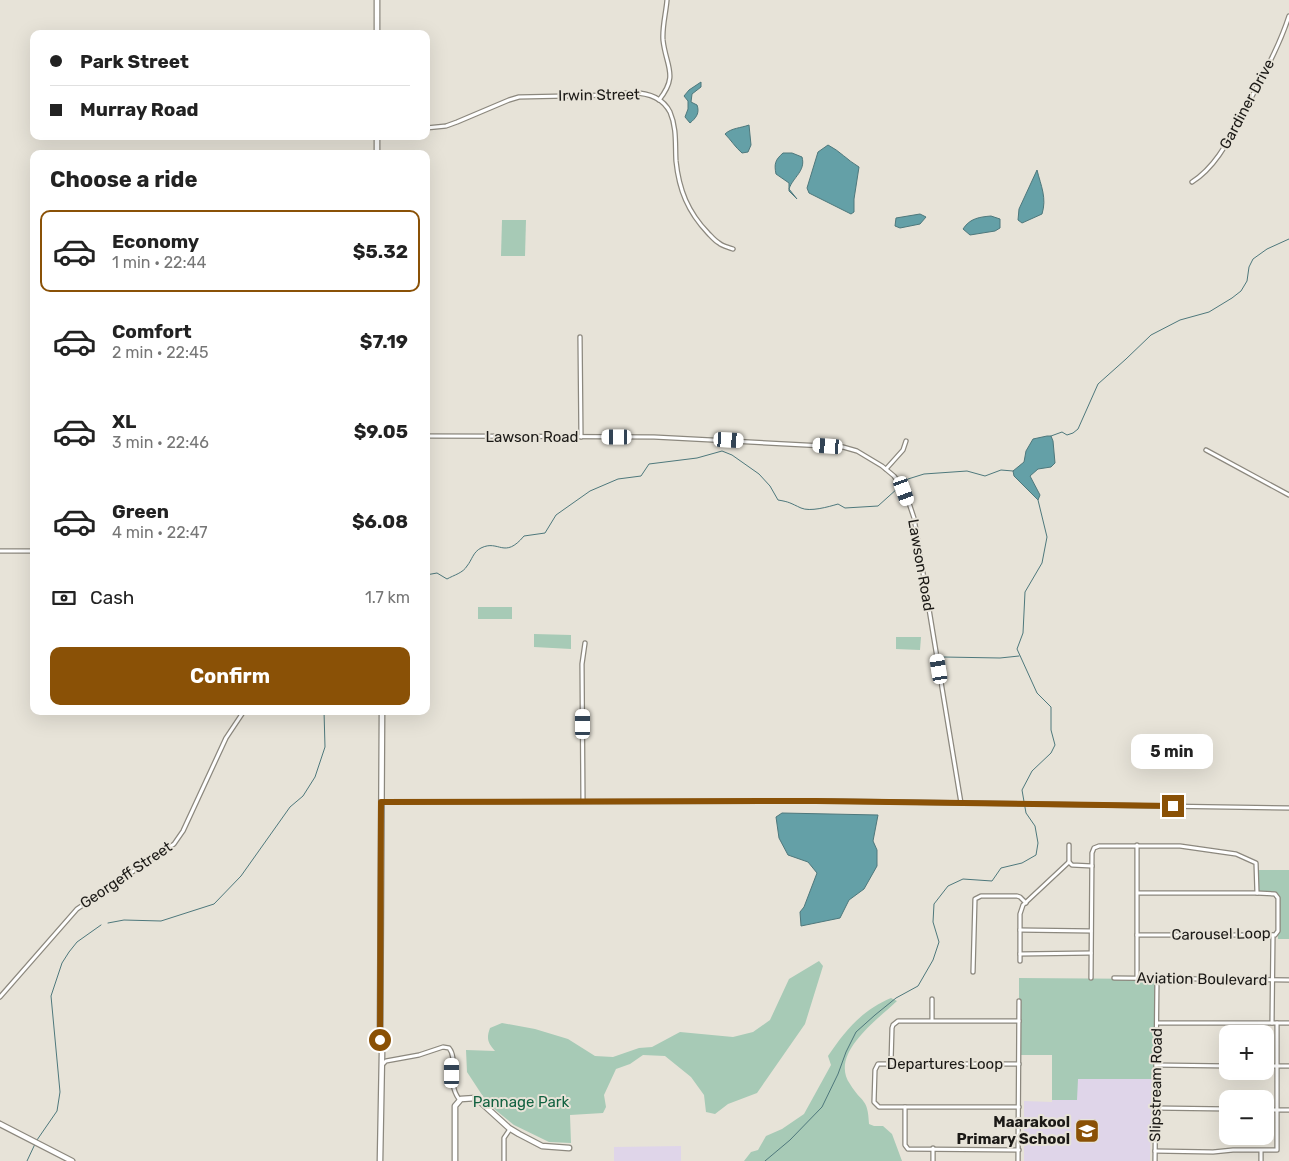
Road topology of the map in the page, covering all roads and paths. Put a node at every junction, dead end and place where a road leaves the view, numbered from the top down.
1 (377, 0) edge
2 (668, 0) edge
3 (1289, 16) edge
4 (377, 30) edge
5 (659, 100) junction
6 (430, 127) edge
7 (1192, 182) dead end
8 (733, 249) dead end
9 (580, 337) dead end
10 (430, 436) edge
11 (581, 437) junction
12 (906, 441) dead end
13 (1206, 450) dead end
14 (886, 469) junction
15 (1289, 495) edge
16 (0, 551) edge
17 (30, 552) edge
18 (585, 643) dead end
19 (241, 715) edge
20 (382, 715) edge
21 (583, 801) junction
22 (381, 802) junction
23 (961, 803) junction
24 (1289, 808) edge
25 (1069, 845) dead end
26 (1138, 846) junction
27 (1069, 862) junction
28 (1092, 866) junction
29 (1138, 893) junction
30 (1257, 893) junction
31 (1026, 903) junction
32 (1020, 930) junction
33 (1091, 931) junction
34 (1137, 935) junction
35 (1272, 935) junction
36 (1091, 953) junction
37 (1020, 954) junction
38 (1020, 961) dead end
39 (973, 972) dead end
40 (1091, 978) dead end
41 (1114, 978) dead end
42 (1137, 979) junction
43 (1157, 979) junction
44 (1272, 980) junction
45 (1289, 980) edge
46 (0, 997) edge
47 (932, 999) dead end
48 (1019, 1001) dead end
49 (932, 1020) junction
50 (1019, 1021) junction
51 (1157, 1023) junction
52 (1272, 1023) junction
53 (1278, 1023) junction
54 (1289, 1023) edge
55 (380, 1040) junction
56 (891, 1063) junction
57 (1019, 1064) junction
58 (382, 1065) junction
59 (1156, 1066) junction
60 (1219, 1066) edge
61 (1274, 1066) edge
62 (1278, 1066) junction
63 (1289, 1066) edge
64 (380, 1081) junction
65 (459, 1099) junction
66 (905, 1107) junction
67 (1019, 1107) junction
68 (1156, 1108) junction
69 (1219, 1109) edge
70 (1274, 1110) edge
71 (1278, 1110) junction
72 (1289, 1110) edge
73 (0, 1124) edge
74 (510, 1129) junction
75 (569, 1148) dead end
76 (933, 1148) junction
77 (1019, 1150) junction
78 (1155, 1151) junction
79 (1261, 1151) junction
80 (72, 1161) edge
81 (380, 1161) edge
82 (455, 1161) edge
83 (504, 1161) edge
84 (933, 1161) edge
85 (1018, 1161) edge
86 (1155, 1161) edge
87 (1261, 1161) edge

1 - 4 street
2 - 5 street
3 - 7 street, Gardiner Drive
5 - 6 street, Irwin Street
5 - 8 street, Irwin Street
9 - 11 street
10 - 11 street, Lawson Road
11 - 14 street, Lawson Road
12 - 14 street
13 - 15 street
14 - 23 street, Lawson Road
16 - 17 street
18 - 21 street
19 - 46 street, Georgeff Street
20 - 22 street
21 - 22 street
21 - 23 street
22 - 55 street
23 - 24 street
25 - 27 street
26 - 28 street
26 - 29 street
26 - 30 street
27 - 28 street
27 - 31 street
28 - 33 street
29 - 30 street, Carousel Loop
29 - 34 street
30 - 35 street, Carousel Loop
31 - 32 street
31 - 39 street
32 - 33 street
32 - 37 street
33 - 36 street
34 - 35 street, Carousel Loop
34 - 42 street
35 - 44 street
36 - 37 street
36 - 40 street
37 - 38 street
41 - 42 street, Aviation Boulevard
42 - 43 street, Aviation Boulevard
43 - 44 street, Aviation Boulevard
43 - 51 street, Slipstream Road
44 - 45 street, Aviation Boulevard
44 - 52 street
47 - 49 street
48 - 50 street
49 - 50 street
49 - 56 street
50 - 57 street
51 - 52 street
51 - 59 street, Slipstream Road
52 - 53 street
53 - 54 street
53 - 62 street
55 - 58 street
55 - 64 street
56 - 57 street, Departures Loop
56 - 66 street, Departures Loop
57 - 67 street
58 - 64 street
58 - 65 street
59 - 60 street
59 - 68 street, Slipstream Road
61 - 62 street
62 - 63 street
62 - 71 street
64 - 81 street
65 - 74 street
65 - 82 street
66 - 67 street, Departures Loop
66 - 76 street
67 - 77 street
68 - 69 street
68 - 78 street, Slipstream Road
70 - 71 street
71 - 72 street
71 - 79 street
73 - 80 street
74 - 75 street
74 - 83 street
76 - 77 street
76 - 84 street
77 - 85 street
78 - 79 street
78 - 86 street, Slipstream Road
79 - 87 street

